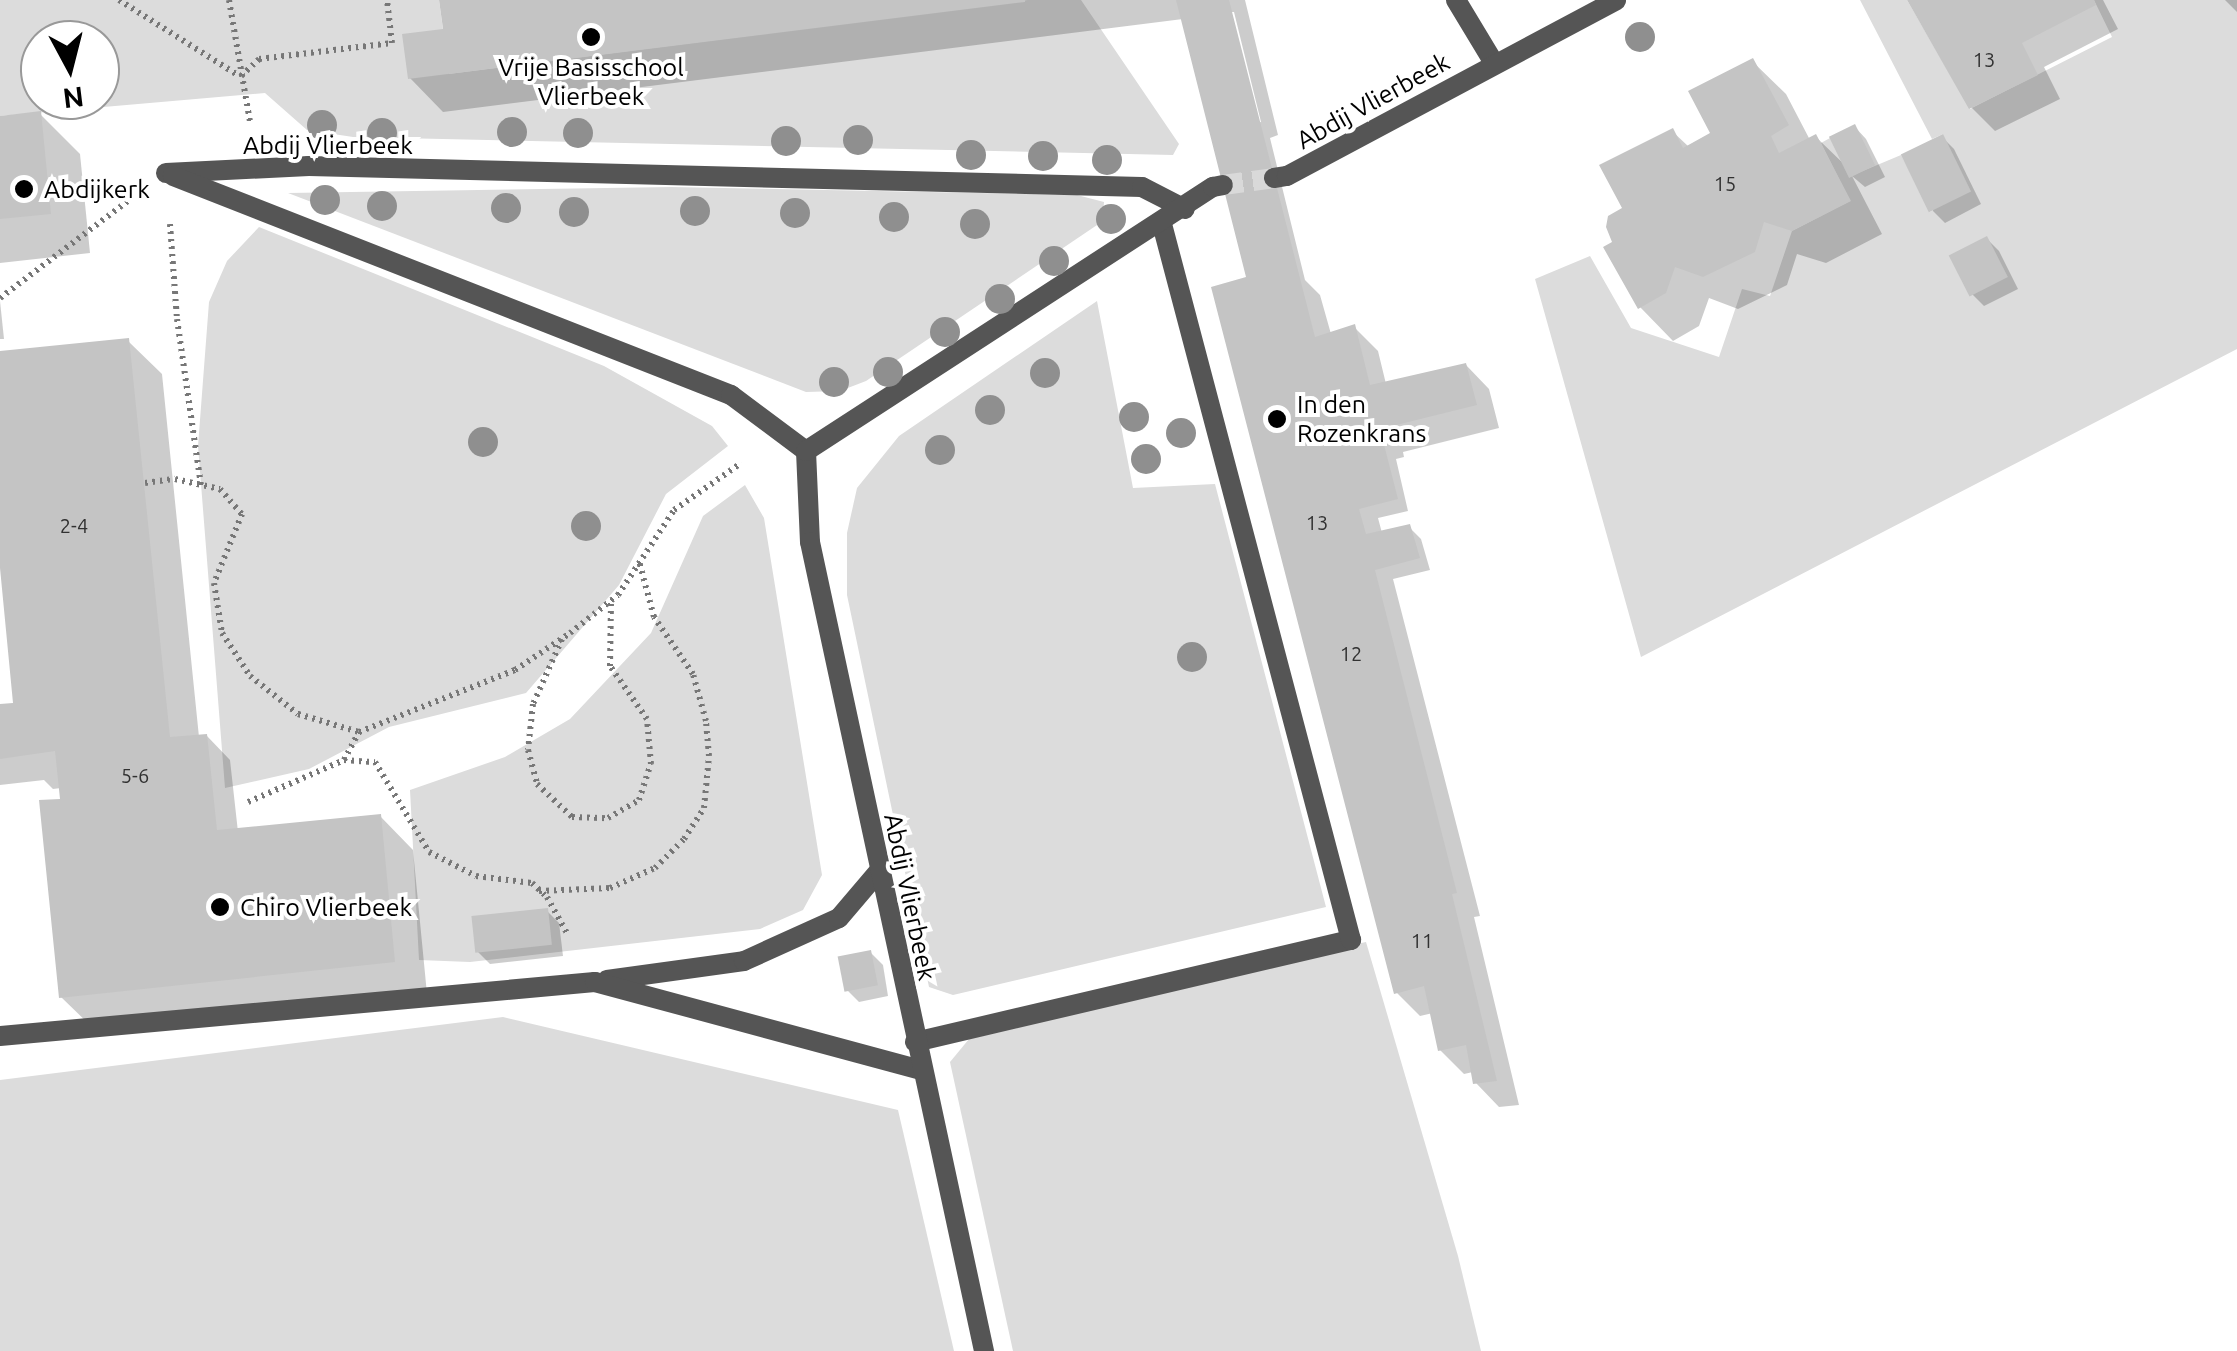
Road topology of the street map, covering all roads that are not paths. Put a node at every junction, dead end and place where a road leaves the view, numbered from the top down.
1 (1456, 0) edge
2 (1616, 0) edge
3 (1494, 63) junction
4 (1274, 178) tunnel mouth
5 (1223, 185) tunnel mouth
6 (1184, 209) junction
7 (1162, 224) junction
8 (806, 451) junction
9 (879, 871) junction
10 (595, 982) junction
11 (0, 1036) edge
12 (916, 1042) junction
13 (921, 1070) junction
14 (984, 1351) edge

1 - 3 street
2 - 3 street, Abdij Vlierbeek
3 - 4 street, Abdij Vlierbeek
5 - 6 street
6 - 7 street
6 - 8 street, Abdij Vlierbeek
7 - 8 street
7 - 12 street
8 - 9 street, Abdij Vlierbeek
9 - 10 street
9 - 12 street, Abdij Vlierbeek
10 - 11 street
10 - 13 street
12 - 13 street, Abdij Vlierbeek
13 - 14 street, Abdij Vlierbeek

